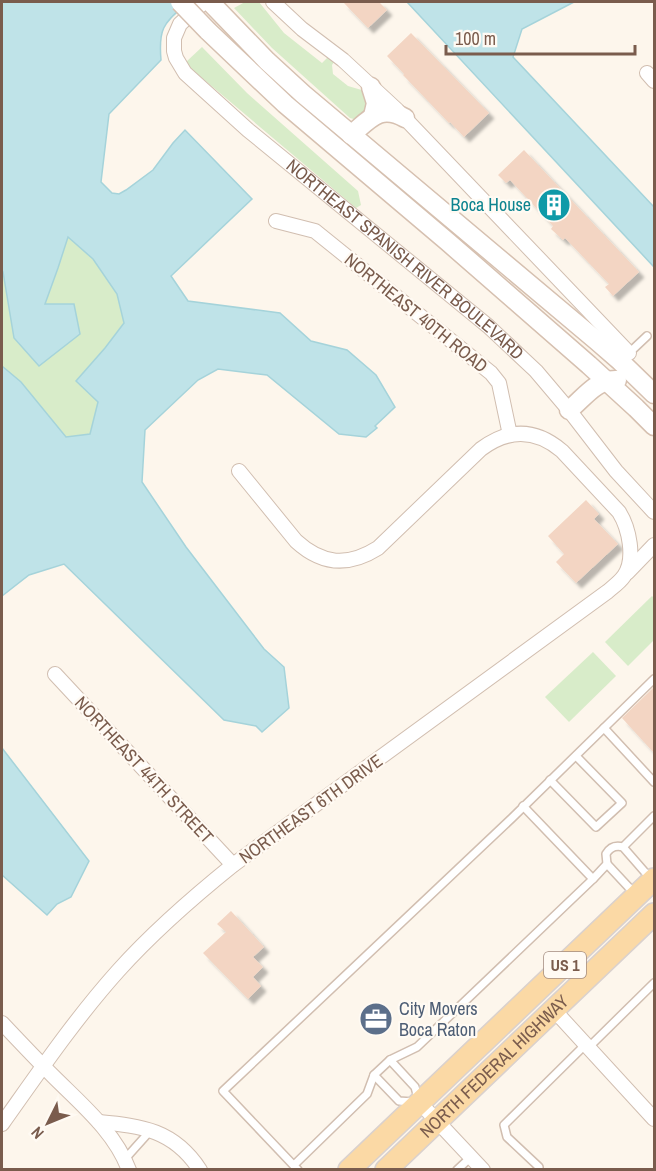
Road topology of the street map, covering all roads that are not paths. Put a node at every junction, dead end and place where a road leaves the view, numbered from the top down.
1 (180, 2) edge
2 (204, 2) edge
3 (210, 2) edge
4 (273, 2) edge
5 (371, 87) junction
6 (373, 116) junction
7 (405, 118) junction
8 (351, 135) junction
9 (276, 221) dead end
10 (524, 309) junction
11 (647, 336) dead end
12 (624, 357) junction
13 (606, 381) junction
14 (654, 381) edge
15 (654, 394) edge
16 (654, 402) edge
17 (569, 410) junction
18 (654, 426) edge
19 (510, 435) junction
20 (239, 471) dead end
21 (654, 512) edge
22 (654, 545) edge
23 (626, 574) junction
24 (55, 674) dead end
25 (654, 679) edge
26 (604, 728) junction
27 (576, 756) junction
28 (550, 780) junction
29 (654, 782) edge
30 (523, 807) junction
31 (654, 816) edge
32 (623, 846) junction
33 (607, 864) junction
34 (233, 865) junction
35 (593, 879) junction
36 (654, 880) edge
37 (637, 896) junction
38 (654, 914) edge
39 (636, 931) junction
40 (654, 983) edge
41 (554, 1010) junction
42 (2, 1023) edge
43 (587, 1046) junction
44 (390, 1060) junction
45 (43, 1066) junction
46 (374, 1075) junction
47 (420, 1102) junction
48 (654, 1119) edge
49 (437, 1121) junction
50 (99, 1122) junction
51 (2, 1124) edge
52 (151, 1130) junction
53 (471, 1157) junction
54 (127, 1164) edge
55 (296, 1167) edge
56 (200, 1170) edge
57 (349, 1170) edge
58 (386, 1170) edge
59 (457, 1170) edge
60 (483, 1170) edge
61 (539, 1170) edge

1 - 10 main road, bridge
2 - 17 street, NORTHEAST SPANISH RIVER BOULEVARD
3 - 8 main road
4 - 5 street
5 - 6 main road
5 - 7 street
6 - 7 main road
6 - 8 main road
7 - 12 street
8 - 12 main road
9 - 19 street, NORTHEAST 40TH ROAD
10 - 12 main road
10 - 13 main road
11 - 12 lane
12 - 14 main road
12 - 15 main road
13 - 16 main road
13 - 17 main road
13 - 18 main road
17 - 21 street, NORTHEAST SPANISH RIVER BOULEVARD
19 - 20 street
19 - 23 street
22 - 23 street, NORTHEAST 6TH DRIVE
23 - 34 street, NORTHEAST 6TH DRIVE
24 - 34 street, NORTHEAST 44TH STREET
25 - 26 lane
26 - 27 lane
26 - 29 lane
27 - 28 lane
27 - 28 lane
28 - 30 lane
30 - 35 lane
30 - 55 lane
31 - 32 lane
32 - 33 lane
32 - 36 lane
33 - 35 lane
33 - 37 lane
34 - 45 street, NORTHEAST 6TH DRIVE
35 - 44 lane
36 - 37 main road, NORTH FEDERAL HIGHWAY / US 1
36 - 39 main road
37 - 47 main road, NORTH FEDERAL HIGHWAY / US 1
38 - 39 main road, NORTH FEDERAL HIGHWAY / US 1
39 - 41 main road, NORTH FEDERAL HIGHWAY / US 1
40 - 43 lane
41 - 43 street
41 - 49 main road, NORTH FEDERAL HIGHWAY / US 1
42 - 45 street
43 - 48 street
43 - 61 lane
44 - 46 lane
44 - 47 lane
45 - 50 street
45 - 51 street, NORTHEAST 6TH DRIVE
46 - 47 lane
46 - 55 lane
47 - 49 street
47 - 57 main road, NORTH FEDERAL HIGHWAY / US 1
49 - 53 street
49 - 58 main road, NORTH FEDERAL HIGHWAY / US 1
50 - 52 street
50 - 54 street
52 - 54 lane
52 - 56 street
53 - 59 lane
53 - 60 street

